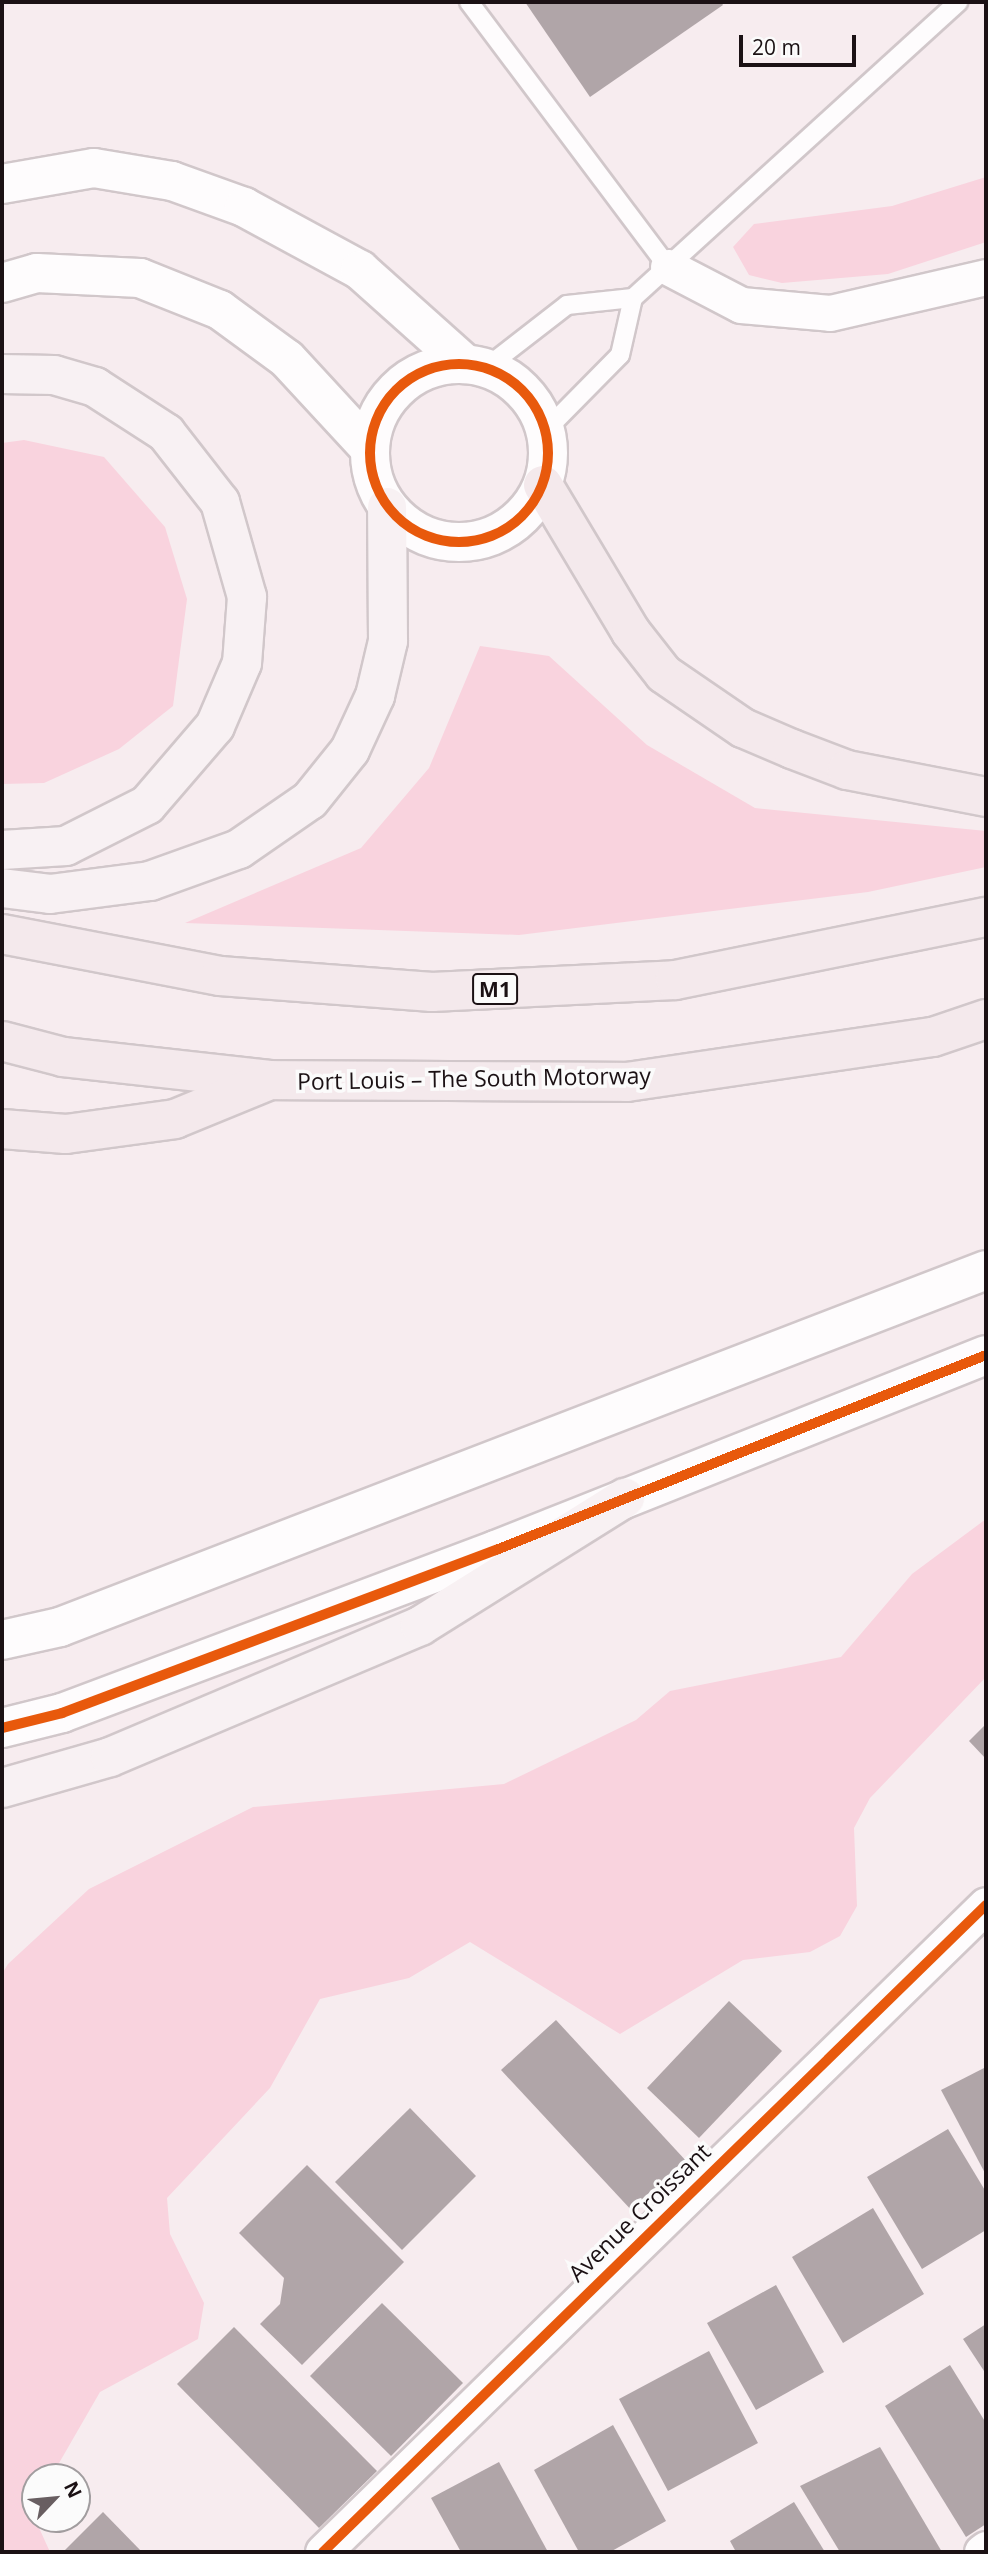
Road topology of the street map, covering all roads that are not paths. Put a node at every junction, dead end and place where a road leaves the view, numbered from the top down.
1 (470, 2) edge
2 (958, 2) edge
3 (2, 184) edge
4 (668, 267) junction
5 (986, 277) edge
6 (2, 283) edge
7 (633, 298) junction
8 (476, 366) junction
9 (2, 374) edge
10 (546, 430) junction
11 (370, 449) junction
12 (543, 485) junction
13 (387, 507) junction
14 (986, 797) edge
15 (2, 850) edge
16 (2, 888) edge
17 (986, 918) edge
18 (2, 934) edge
19 (986, 1019) edge
20 (2, 1041) edge
21 (270, 1080) junction
22 (2, 1129) edge
23 (986, 1270) edge
24 (986, 1354) edge
25 (625, 1498) junction
26 (2, 1640) edge
27 (2, 1728) edge
28 (2, 1788) edge
29 (986, 1905) edge
30 (986, 2549) edge
31 (323, 2552) edge
32 (982, 2552) edge

1 - 4 lane
2 - 4 lane
3 - 8 street
4 - 5 street
4 - 7 lane
6 - 11 street
7 - 8 lane
7 - 10 lane
8 - 10 street
8 - 11 street
9 - 15 main road
10 - 12 street
11 - 13 street
12 - 13 street
12 - 14 highway
13 - 16 main road
17 - 18 highway, M1
19 - 21 highway, Port Louis – The South Motorway
20 - 21 highway, Port Louis – The South Motorway
21 - 22 highway
23 - 26 street
24 - 25 street
25 - 27 street
25 - 28 main road
29 - 31 street, Avenue Croissant
30 - 32 street

